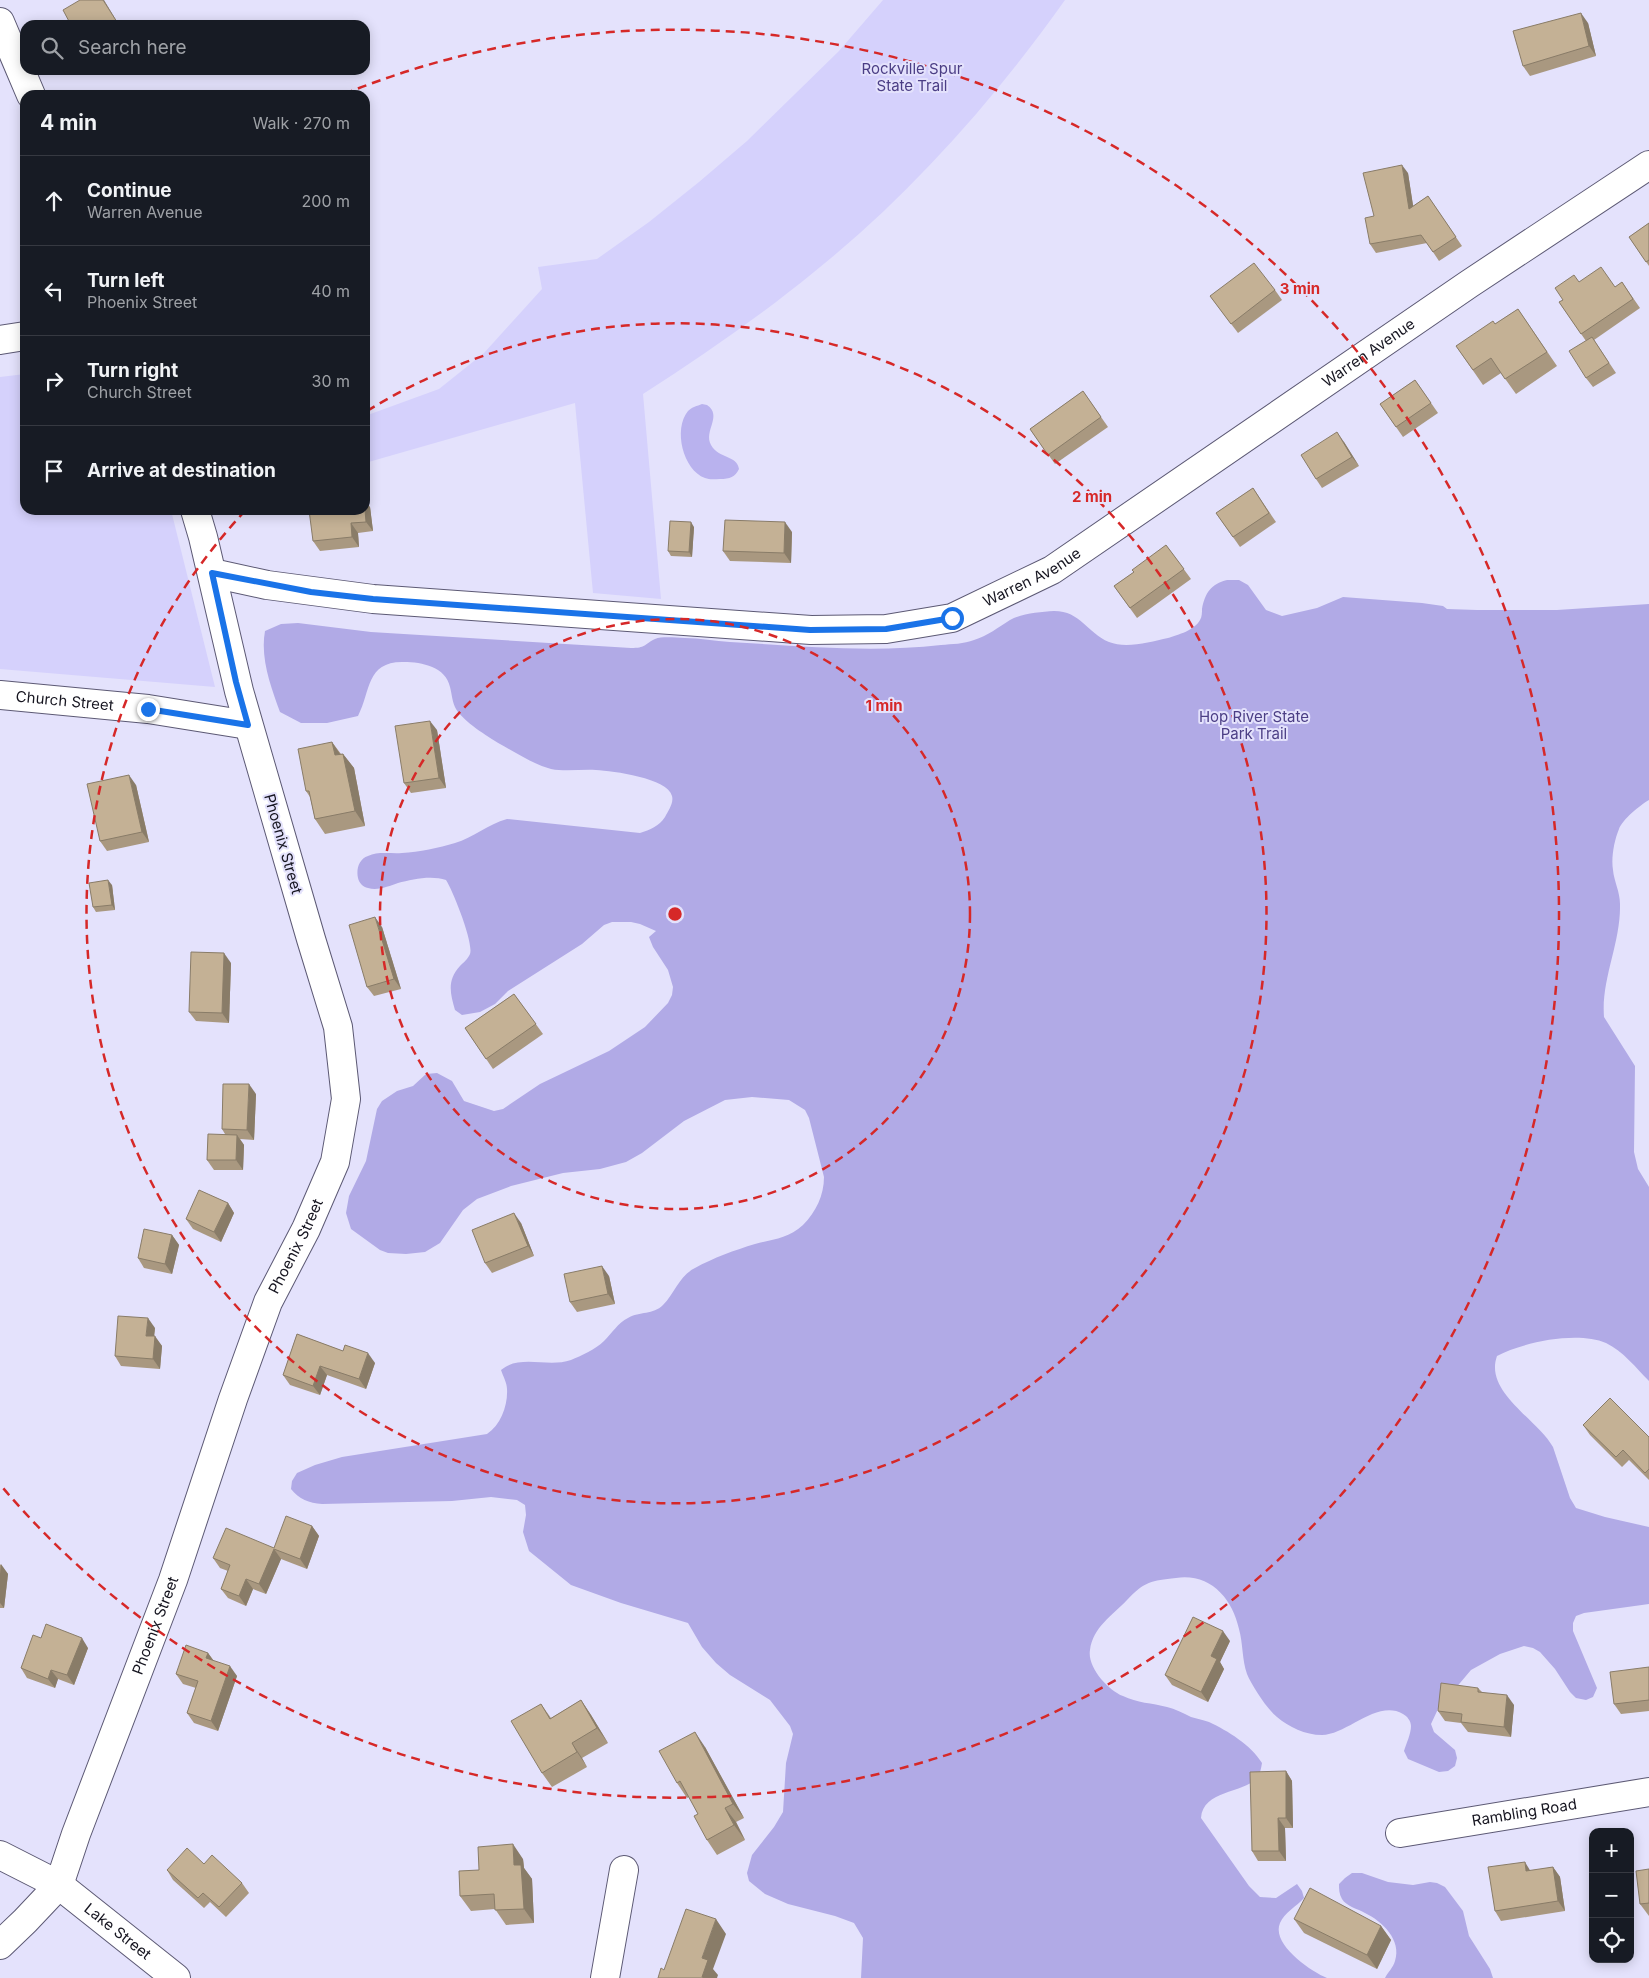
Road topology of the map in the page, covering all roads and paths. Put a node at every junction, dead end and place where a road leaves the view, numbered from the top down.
1 (0, 22) edge
2 (20, 68) edge
3 (23, 75) edge
4 (30, 90) edge
5 (1649, 165) edge
6 (20, 337) edge
7 (0, 340) edge
8 (196, 515) edge
9 (212, 573) junction
10 (0, 695) edge
11 (248, 725) junction
12 (1649, 1792) edge
13 (1400, 1833) dead end
14 (0, 1855) edge
15 (624, 1870) dead end
16 (59, 1885) junction
17 (0, 1945) edge
18 (176, 1978) edge
19 (605, 1978) edge

1 - 2 street
3 - 4 street
5 - 9 street, Warren Avenue
6 - 7 street
8 - 9 street, Phoenix Street
9 - 11 street, Phoenix Street
10 - 11 street, Church Street
11 - 16 street, Phoenix Street
12 - 13 street, Rambling Road
14 - 16 street, Lake Street
15 - 19 street
16 - 17 street, Phoenix Street
16 - 18 street, Lake Street

